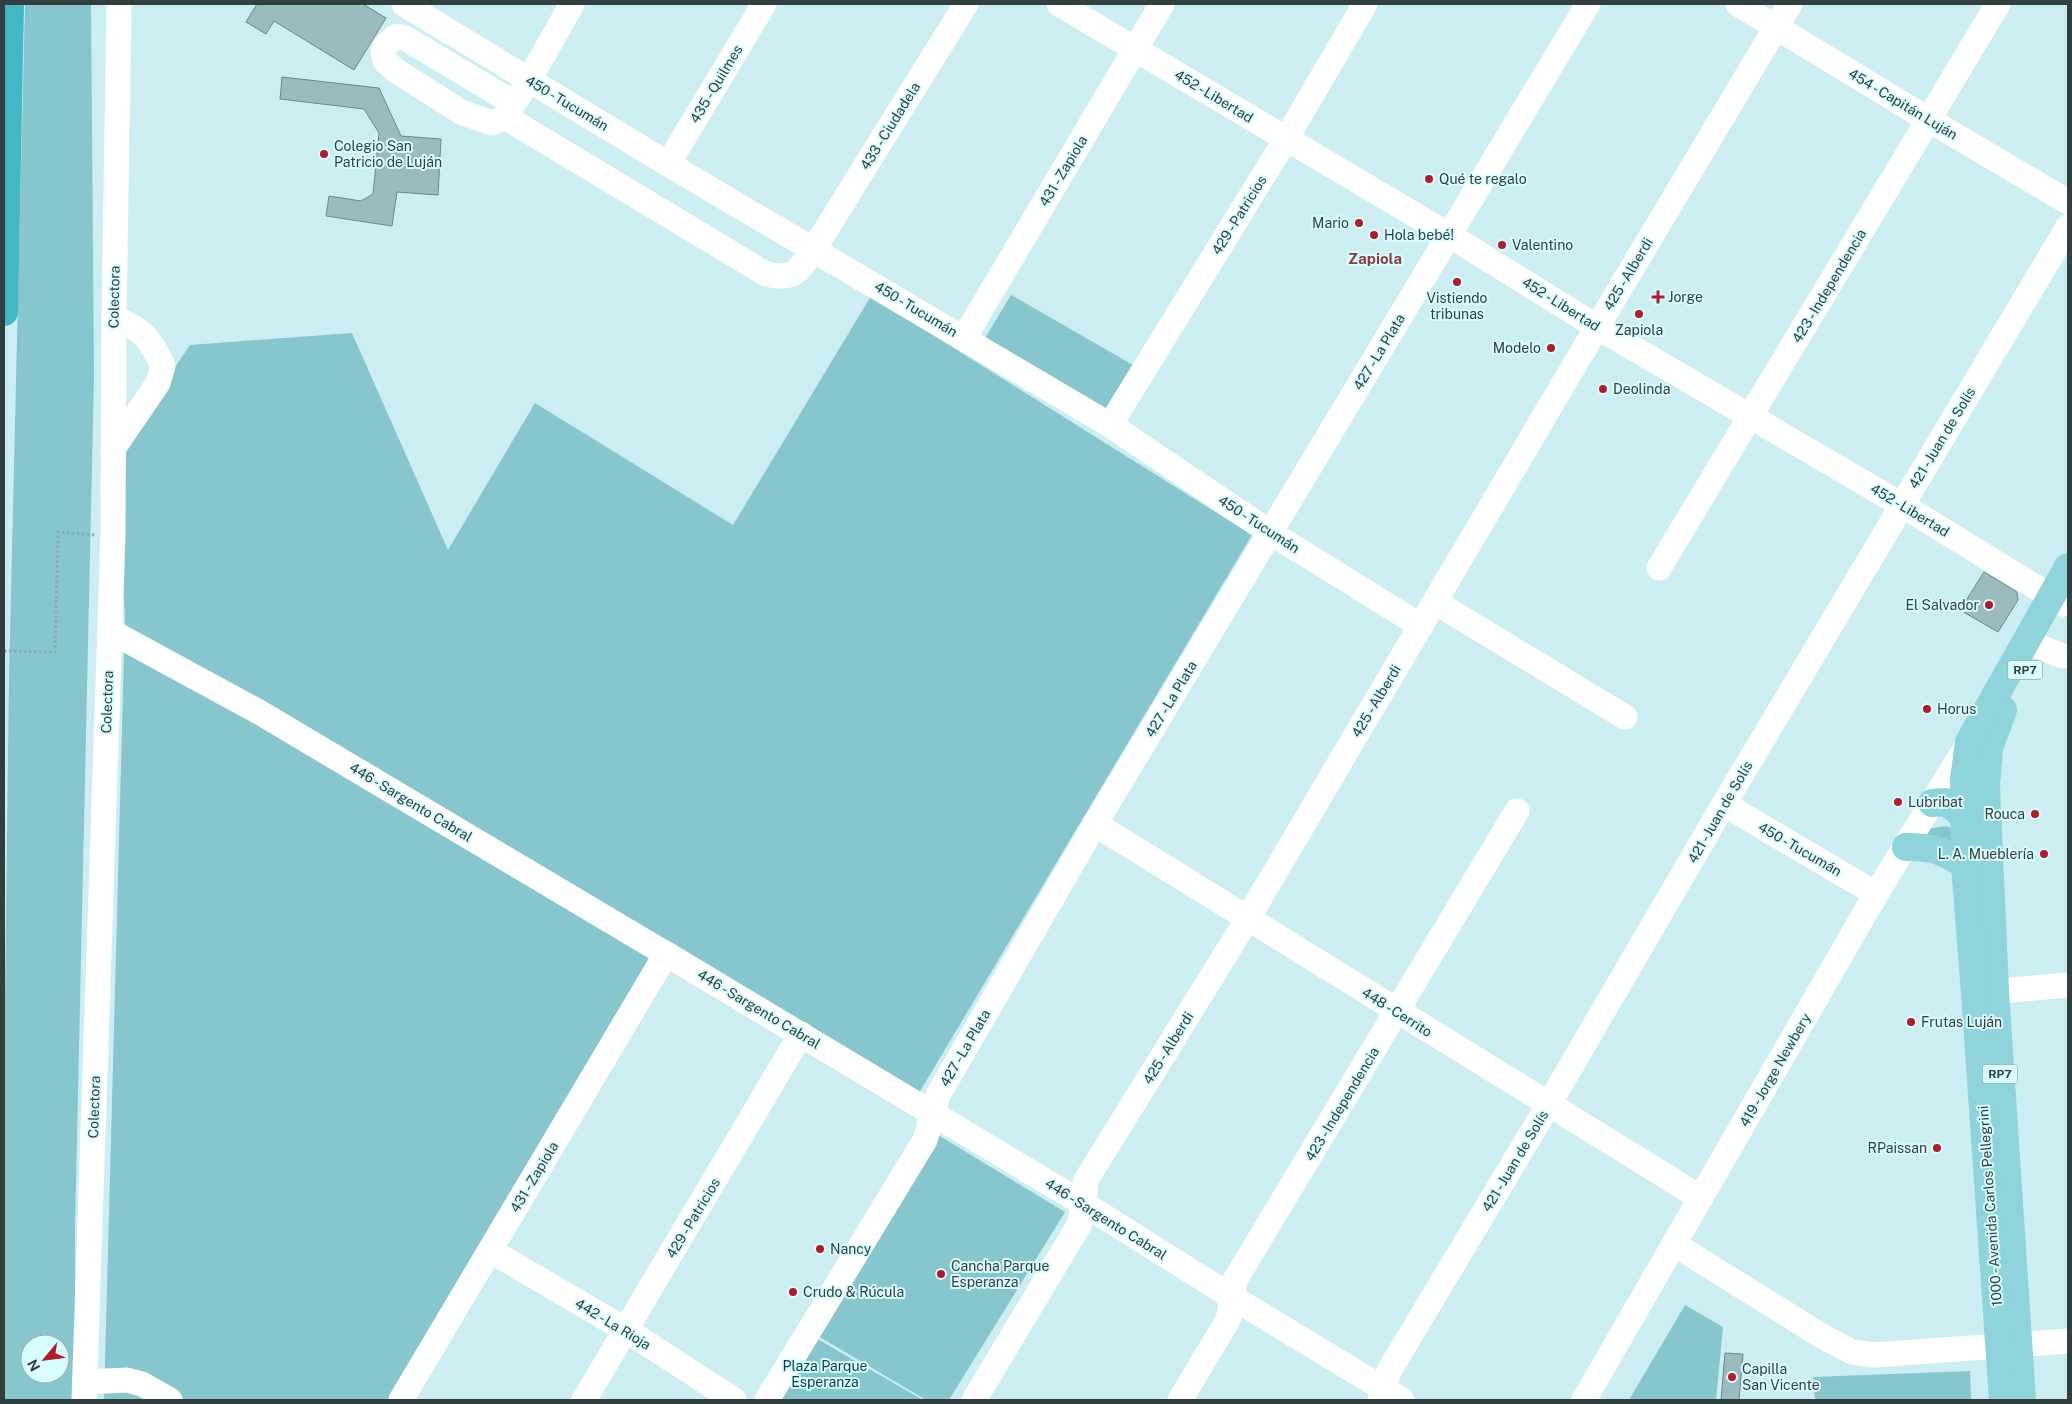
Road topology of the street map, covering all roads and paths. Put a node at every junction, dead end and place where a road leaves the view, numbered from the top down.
1 (10, 4) edge
2 (119, 4) edge
3 (404, 4) edge
4 (572, 4) edge
5 (764, 4) edge
6 (966, 4) edge
7 (1059, 4) edge
8 (1162, 4) edge
9 (1365, 4) edge
10 (1588, 4) edge
11 (1738, 4) edge
12 (1790, 4) edge
13 (1998, 4) edge
14 (1776, 27) junction
15 (1135, 49) junction
16 (529, 80) junction
17 (1929, 120) junction
18 (1286, 138) junction
19 (668, 164) junction
20 (2068, 202) edge
21 (2068, 227) edge
22 (1449, 235) junction
23 (814, 249) junction
24 (4, 312) edge
25 (114, 318) junction
26 (1597, 326) junction
27 (964, 338) junction
28 (1750, 416) junction
29 (1110, 425) junction
30 (113, 450) junction
31 (1902, 505) junction
32 (1272, 533) junction
33 (113, 536) junction
34 (2068, 567) edge
35 (1659, 568) dead end
36 (2061, 599) edge
37 (1435, 602) junction
38 (1420, 626) junction
39 (110, 631) junction
40 (4, 651) edge
41 (2056, 653) edge
42 (1625, 718) dead end
43 (1979, 745) junction
44 (1932, 803) junction
45 (1724, 804) junction
46 (1517, 812) dead end
47 (1965, 816) junction
48 (1095, 824) junction
49 (1906, 847) junction
50 (1965, 865) junction
51 (1876, 894) junction
52 (1248, 918) junction
53 (666, 954) junction
54 (2068, 984) edge
55 (1985, 992) junction
56 (1398, 1012) junction
57 (801, 1034) junction
58 (1549, 1104) junction
59 (932, 1113) junction
60 (1701, 1198) junction
61 (1084, 1204) junction
62 (1674, 1244) junction
63 (491, 1251) junction
64 (1232, 1297) junction
65 (626, 1330) junction
66 (2068, 1341) edge
67 (2009, 1346) junction
68 (84, 1391) edge
69 (1388, 1396) edge
70 (170, 1400) edge
71 (401, 1400) edge
72 (584, 1400) edge
73 (734, 1400) edge
74 (767, 1400) edge
75 (974, 1400) edge
76 (1180, 1400) edge
77 (1584, 1400) edge
78 (2003, 1400) edge
79 (2022, 1400) edge

1 - 24 highway
2 - 25 street, Colectora
3 - 16 street, 450 - Tucumán
4 - 16 street
5 - 19 street, 435 - Quilmes
6 - 23 street, 433 - Ciudadela
7 - 15 street, 452 - Libertad
8 - 15 street, 431 - Zapiola
9 - 18 street, 429 - Patricios
10 - 22 street, 427 - La Plata
11 - 14 street, 454 - Capitán Luján
12 - 14 street, 425 - Alberdi
13 - 17 street, 423 - Independencia
14 - 17 street, 454 - Capitán Luján
14 - 26 street, 425 - Alberdi
15 - 18 street, 452 - Libertad
15 - 27 street, 431 - Zapiola
16 - 19 street, 450 - Tucumán
16 - 23 street, 433 - Ciudadela
17 - 20 street, 454 - Capitán Luján
17 - 28 street, 423 - Independencia
18 - 22 street, 452 - Libertad
18 - 29 street, 429 - Patricios
19 - 23 street, 450 - Tucumán
21 - 31 street, 421 - Juan de Solís
22 - 26 street, 452 - Libertad
22 - 32 street, 427 - La Plata
23 - 27 street, 450 - Tucumán
25 - 30 street, Colectora
25 - 30 street
26 - 28 street, 452 - Libertad
26 - 37 street, 425 - Alberdi
27 - 29 street, 450 - Tucumán
28 - 31 street, 452 - Libertad
28 - 35 street, 423 - Independencia
29 - 32 street, 450 - Tucumán
30 - 33 street, Colectora
31 - 36 street, 452 - Libertad
31 - 45 street, 421 - Juan de Solís
32 - 38 street, 450 - Tucumán
32 - 48 street, 427 - La Plata
33 - 39 street, Colectora
33 - 40 path
34 - 36 main road, RP7
36 - 41 main road, RP7
36 - 43 main road, RP7
37 - 38 street, 425 - Alberdi
37 - 42 street
38 - 52 street, 425 - Alberdi
39 - 53 street, 446 - Sargento Cabral
39 - 68 street, Colectora
41 - 43 main road, RP7
43 - 44 street, 419 - Jorge Newbery
43 - 47 main road, 1000 - Avenida Carlos Pellegrini / RP7
43 - 55 main road, 1000 - Avenida Carlos Pellegrini / RP7
44 - 47 main road
44 - 49 street, 419 - Jorge Newbery
45 - 51 street, 450 - Tucumán
45 - 58 street, 421 - Juan de Solís
46 - 56 street, 423 - Independencia
47 - 50 main road, 1000 - Avenida Carlos Pellegrini / RP7
48 - 52 street, 448 - Cerrito
48 - 59 street, 427 - La Plata
49 - 50 main road
49 - 51 street, 419 - Jorge Newbery
50 - 55 main road, 1000 - Avenida Carlos Pellegrini / RP7
51 - 60 street, 419 - Jorge Newbery
52 - 56 street, 448 - Cerrito
52 - 61 street, 425 - Alberdi
53 - 57 street, 446 - Sargento Cabral
53 - 63 street, 431 - Zapiola
54 - 55 street
55 - 67 main road, 1000 - Avenida Carlos Pellegrini / RP7
56 - 58 street, 448 - Cerrito
56 - 64 street, 423 - Independencia
57 - 59 street, 446 - Sargento Cabral
57 - 65 street, 429 - Patricios
58 - 60 street, 448 - Cerrito
58 - 69 street, 421 - Juan de Solís
59 - 61 street, 446 - Sargento Cabral
59 - 74 street, 427 - La Plata
60 - 62 street, 419 - Jorge Newbery
61 - 64 street, 446 - Sargento Cabral
61 - 75 street, 425 - Alberdi
62 - 67 street
62 - 77 street, 419 - Jorge Newbery
63 - 65 street, 442 - La Rioja
63 - 71 street, 431 - Zapiola
64 - 69 street, 446 - Sargento Cabral
64 - 76 street, 423 - Independencia
65 - 72 street, 429 - Patricios
65 - 73 street, 442 - La Rioja
66 - 67 street
67 - 78 main road, 1000 - Avenida Carlos Pellegrini / RP7
67 - 79 main road, 1000 - Avenida Carlos Pellegrini / RP7
68 - 70 street

